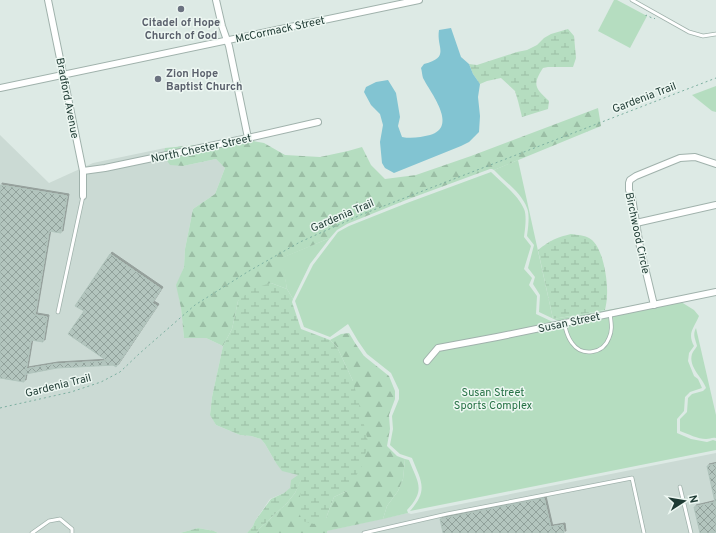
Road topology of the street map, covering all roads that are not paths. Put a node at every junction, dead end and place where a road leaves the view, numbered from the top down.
1 (48, 0) edge
2 (216, 0) edge
3 (419, 0) edge
4 (632, 0) edge
5 (716, 34) edge
6 (227, 40) junction
7 (64, 74) junction
8 (0, 88) edge
9 (318, 122) dead end
10 (248, 138) junction
11 (716, 164) edge
12 (83, 171) junction
13 (83, 196) joint
14 (716, 205) edge
15 (636, 223) junction
16 (716, 292) edge
17 (654, 305) junction
18 (58, 312) dead end
19 (610, 314) junction
20 (564, 323) junction
21 (427, 361) dead end
22 (680, 487) dead end
23 (32, 533) edge
24 (72, 533) edge
25 (364, 533) edge
26 (644, 533) edge
27 (691, 533) edge

1 - 7 street, Bradford Avenue
2 - 6 street
3 - 6 street, McCormack Street
4 - 5 lane
6 - 7 street, McCormack Street
6 - 10 street
7 - 8 street, McCormack Street
7 - 12 street, Bradford Avenue
9 - 10 street, North Chester Street
10 - 12 street, North Chester Street
11 - 15 street, Birchwood Circle
12 - 13 street, Bradford Avenue
13 - 18 lane
14 - 15 street
15 - 17 street, Birchwood Circle
16 - 17 street, Susan Street
17 - 19 street, Susan Street
19 - 20 street, Susan Street
19 - 20 lane
20 - 21 street, Susan Street
22 - 27 lane
23 - 24 lane
25 - 26 lane

